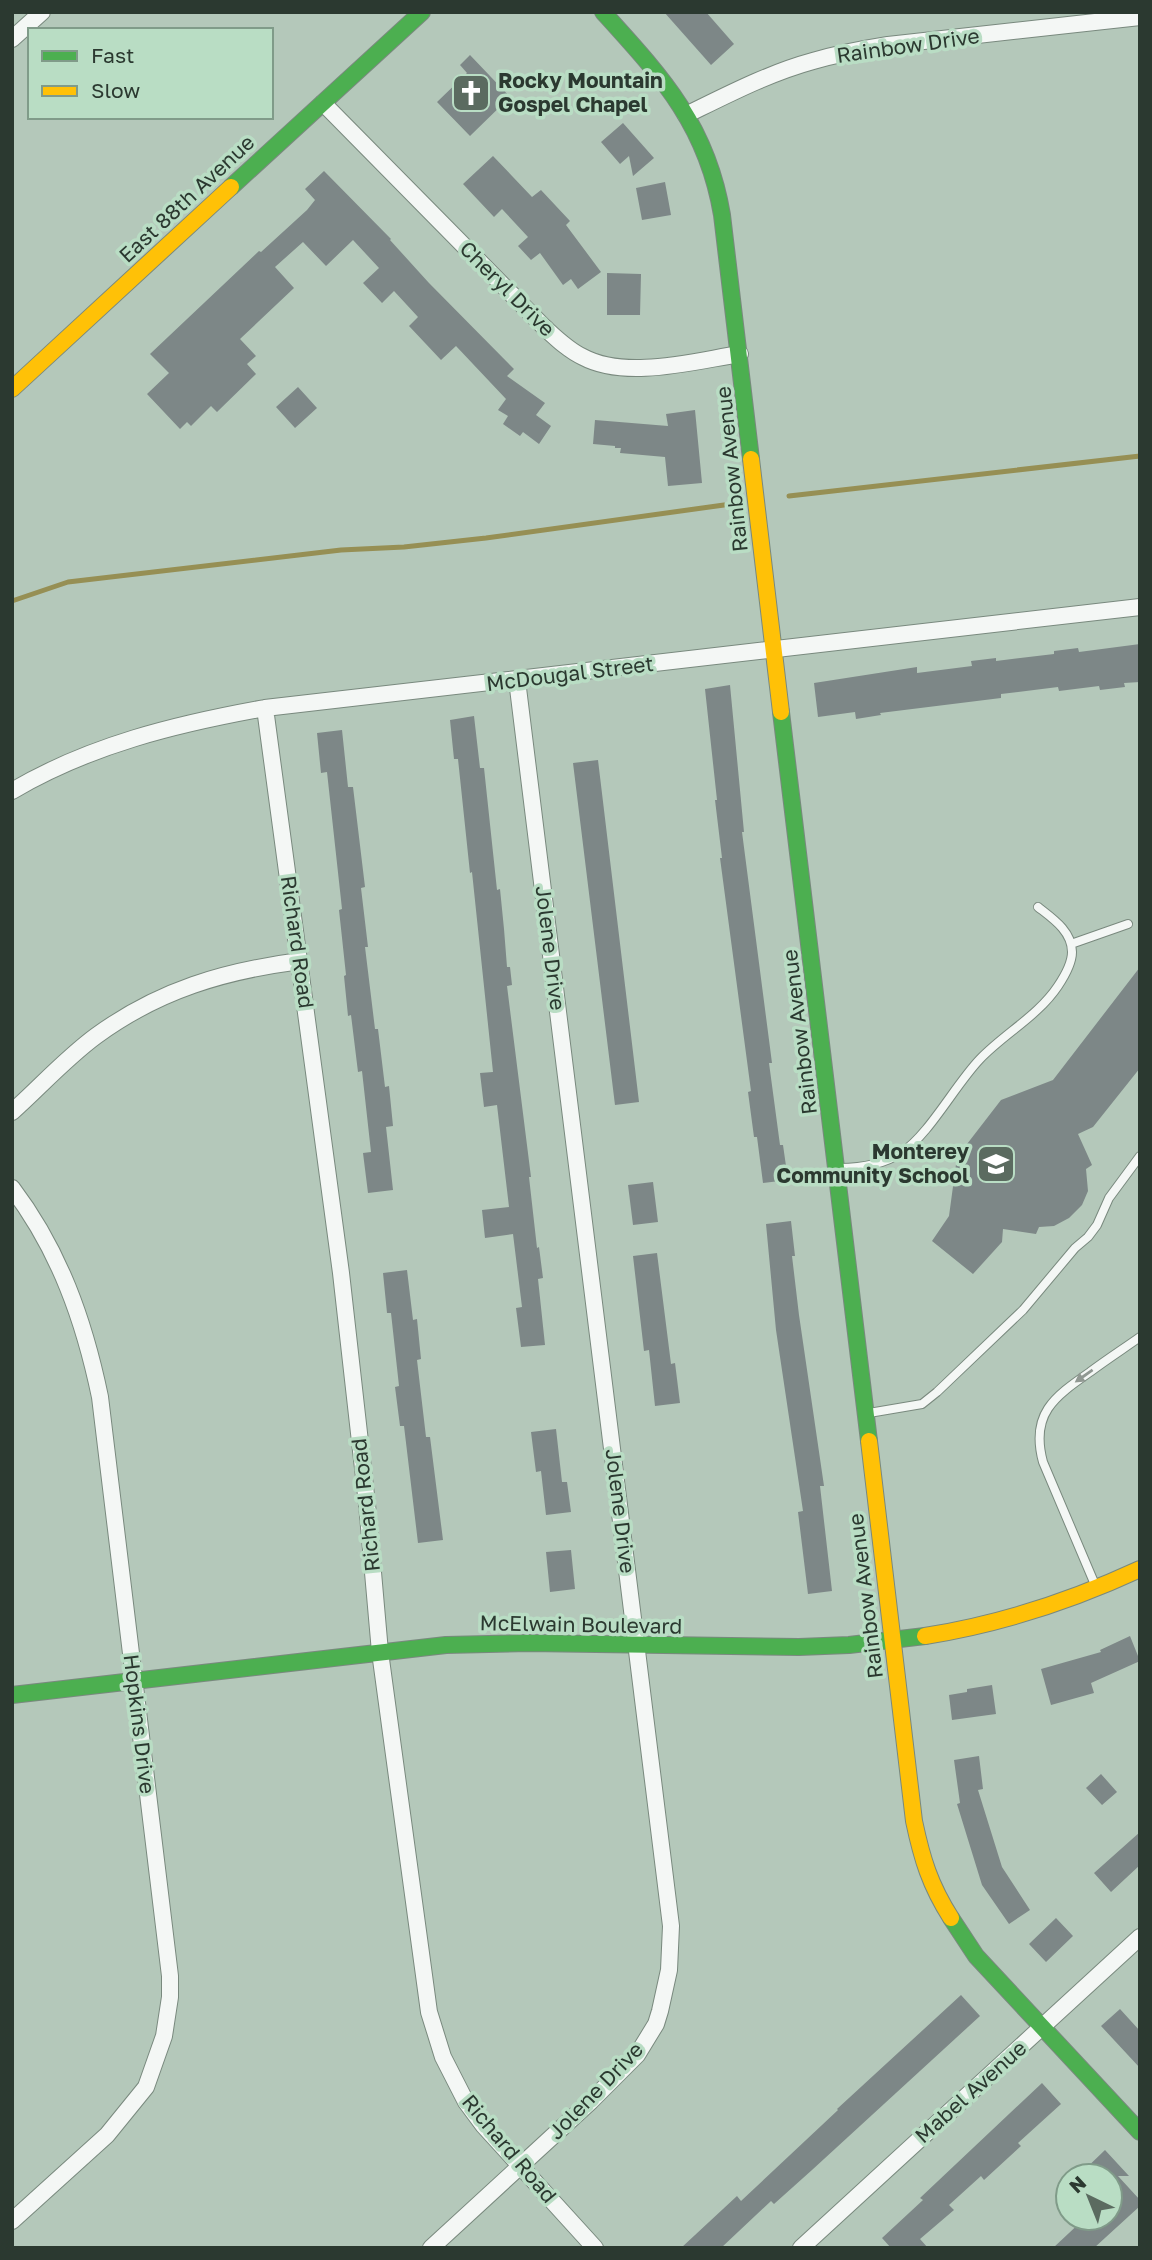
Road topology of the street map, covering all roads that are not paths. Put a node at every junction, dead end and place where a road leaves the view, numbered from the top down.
1 (42, 12) edge
2 (422, 12) edge
3 (603, 12) edge
4 (1140, 17) edge
5 (12, 39) edge
6 (323, 103) junction
7 (686, 115) junction
8 (740, 355) junction
9 (12, 389) edge
10 (1140, 607) edge
11 (773, 651) junction
12 (517, 680) junction
13 (265, 708) junction
14 (12, 791) edge
15 (1038, 907) dead end
16 (1128, 924) dead end
17 (1071, 944) junction
18 (300, 961) junction
19 (12, 1112) edge
20 (1140, 1156) edge
21 (837, 1168) junction
22 (12, 1188) edge
23 (1140, 1337) edge
24 (866, 1414) junction
25 (1140, 1569) edge
26 (1096, 1589) junction
27 (893, 1642) junction
28 (638, 1646) junction
29 (380, 1652) junction
30 (134, 1682) junction
31 (12, 1695) edge
32 (1140, 1937) edge
33 (1042, 2027) junction
34 (1140, 2132) edge
35 (519, 2166) junction
36 (12, 2221) edge
37 (430, 2248) edge
38 (594, 2248) edge
39 (801, 2248) edge

1 - 5 street
2 - 6 street, East 88th Avenue
3 - 7 street, Rainbow Avenue
4 - 7 street, Rainbow Drive
6 - 8 street, Cheryl Drive
6 - 9 street, East 88th Avenue
7 - 8 street, Rainbow Avenue
8 - 11 street, Rainbow Avenue
10 - 11 street, McDougal Street
11 - 12 street, McDougal Street
11 - 21 street, Rainbow Avenue
12 - 13 street, McDougal Street
12 - 28 street, Jolene Drive
13 - 14 street, McDougal Street
13 - 18 street, Richard Road
15 - 17 lane
16 - 17 lane
17 - 21 lane
18 - 19 street
18 - 29 street, Richard Road
20 - 24 lane
21 - 24 street, Rainbow Avenue
22 - 30 street, Hopkins Drive
23 -> 26 lane
24 - 27 street, Rainbow Avenue
25 - 26 street, McElwain Boulevard
26 - 27 street, McElwain Boulevard
27 - 28 street, McElwain Boulevard
27 - 33 street, Rainbow Avenue
28 - 29 street, McElwain Boulevard
28 - 35 street, Jolene Drive
29 - 30 street, McElwain Boulevard
29 - 35 street, Richard Road
30 - 31 street, McElwain Boulevard
30 - 36 street, Hopkins Drive
32 - 33 street, Mabel Avenue
33 - 34 street, Rainbow Avenue
33 - 39 street, Mabel Avenue
35 - 37 street, Jolene Drive
35 - 38 street, Richard Road

